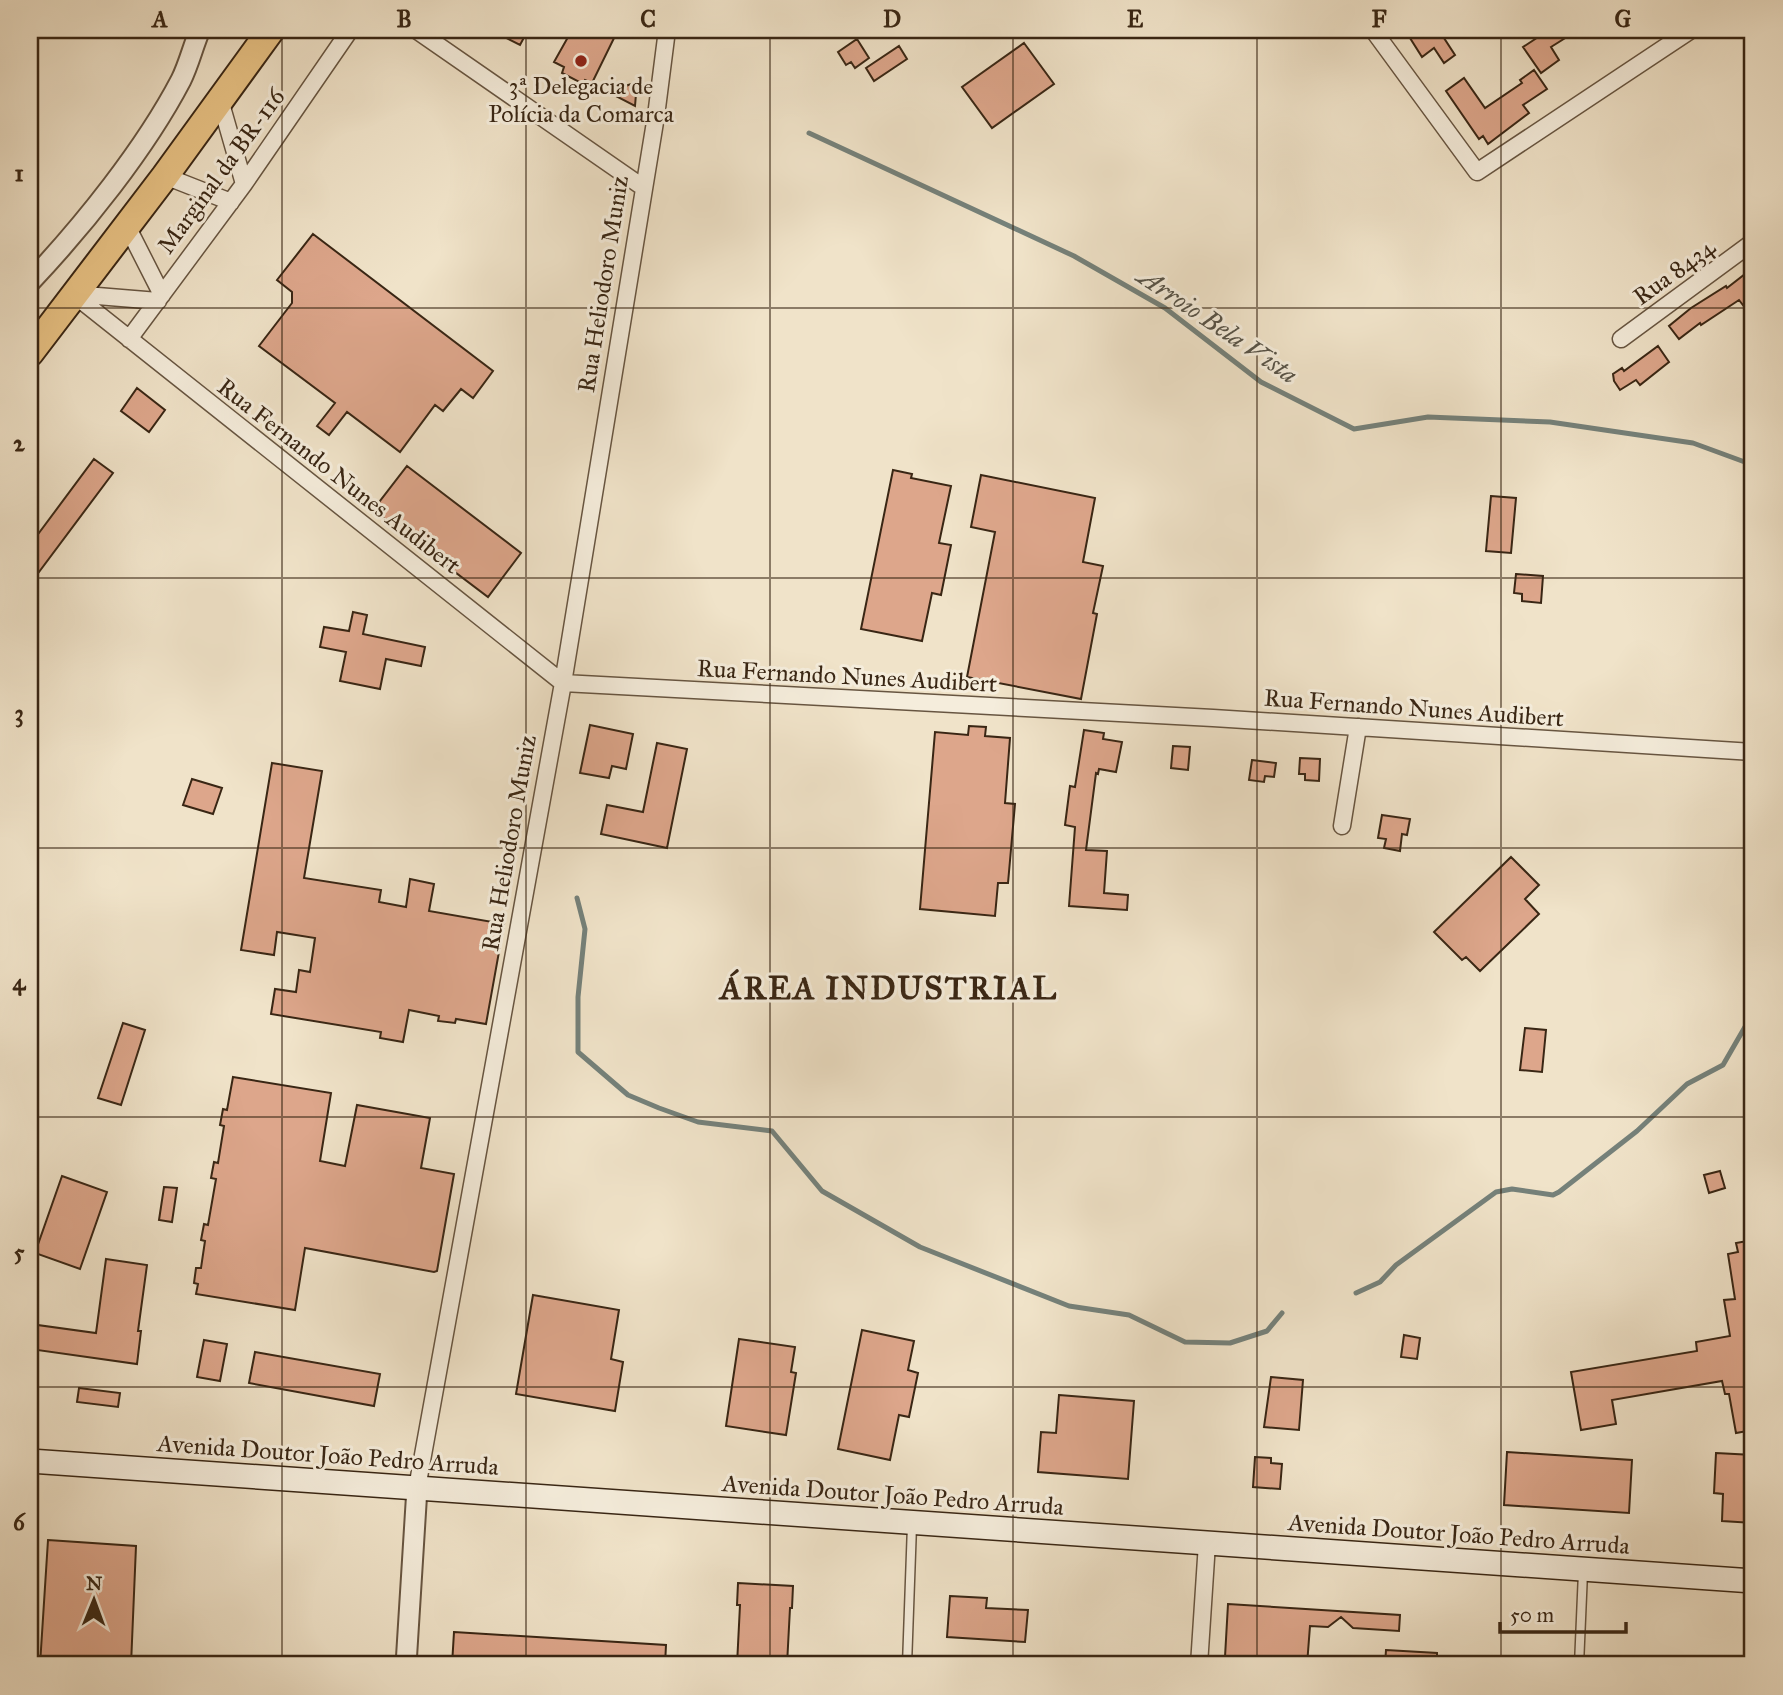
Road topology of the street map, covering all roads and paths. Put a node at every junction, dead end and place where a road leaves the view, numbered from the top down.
1 (200, 30) edge
2 (271, 30) edge
3 (350, 30) edge
4 (416, 30) edge
5 (667, 30) edge
6 (1373, 30) edge
7 (1691, 30) edge
8 (220, 100) junction
9 (165, 176) junction
10 (244, 184) junction
11 (644, 188) junction
12 (231, 202) junction
13 (127, 226) junction
14 (1753, 242) edge
15 (30, 282) edge
16 (73, 294) junction
17 (160, 298) junction
18 (130, 339) junction
19 (1621, 339) dead end
20 (30, 353) edge
21 (563, 683) junction
22 (1358, 727) junction
23 (1753, 752) edge
24 (1342, 826) dead end
25 (30, 1461) edge
26 (417, 1488) junction
27 (913, 1522) junction
28 (1207, 1543) junction
29 (1583, 1569) junction
30 (1753, 1581) edge
31 (406, 1665) edge
32 (907, 1665) edge
33 (1199, 1665) edge
34 (1579, 1665) edge

1 - 15 street
2 - 8 highway
3 - 10 street, Marginal da BR-116
4 - 11 street
5 - 11 street, Rua Heliodoro Muniz
6 - 7 street
8 - 9 highway
8 - 10 street
9 - 12 street
9 - 13 highway
10 - 12 street, Marginal da BR-116
11 - 21 street, Rua Heliodoro Muniz
12 - 17 street, Marginal da BR-116
13 - 16 highway
13 - 17 street
14 - 19 street, Rua 8434
16 - 17 street
16 - 18 street, Rua Fernando Nunes Audibert
16 - 20 highway
17 - 18 street, Marginal da BR-116
18 - 21 street, Rua Fernando Nunes Audibert
21 - 22 street, Rua Fernando Nunes Audibert
21 - 26 street, Rua Heliodoro Muniz
22 - 23 street, Rua Fernando Nunes Audibert
22 - 24 street
25 - 26 main road, Avenida Doutor João Pedro Arruda
26 - 27 main road, Avenida Doutor João Pedro Arruda
26 - 31 street, Rua Heliodoro Muniz
27 - 28 main road, Avenida Doutor João Pedro Arruda
27 - 32 lane
28 - 29 main road, Avenida Doutor João Pedro Arruda
28 - 33 street
29 - 30 main road, Avenida Doutor João Pedro Arruda
29 - 34 lane

